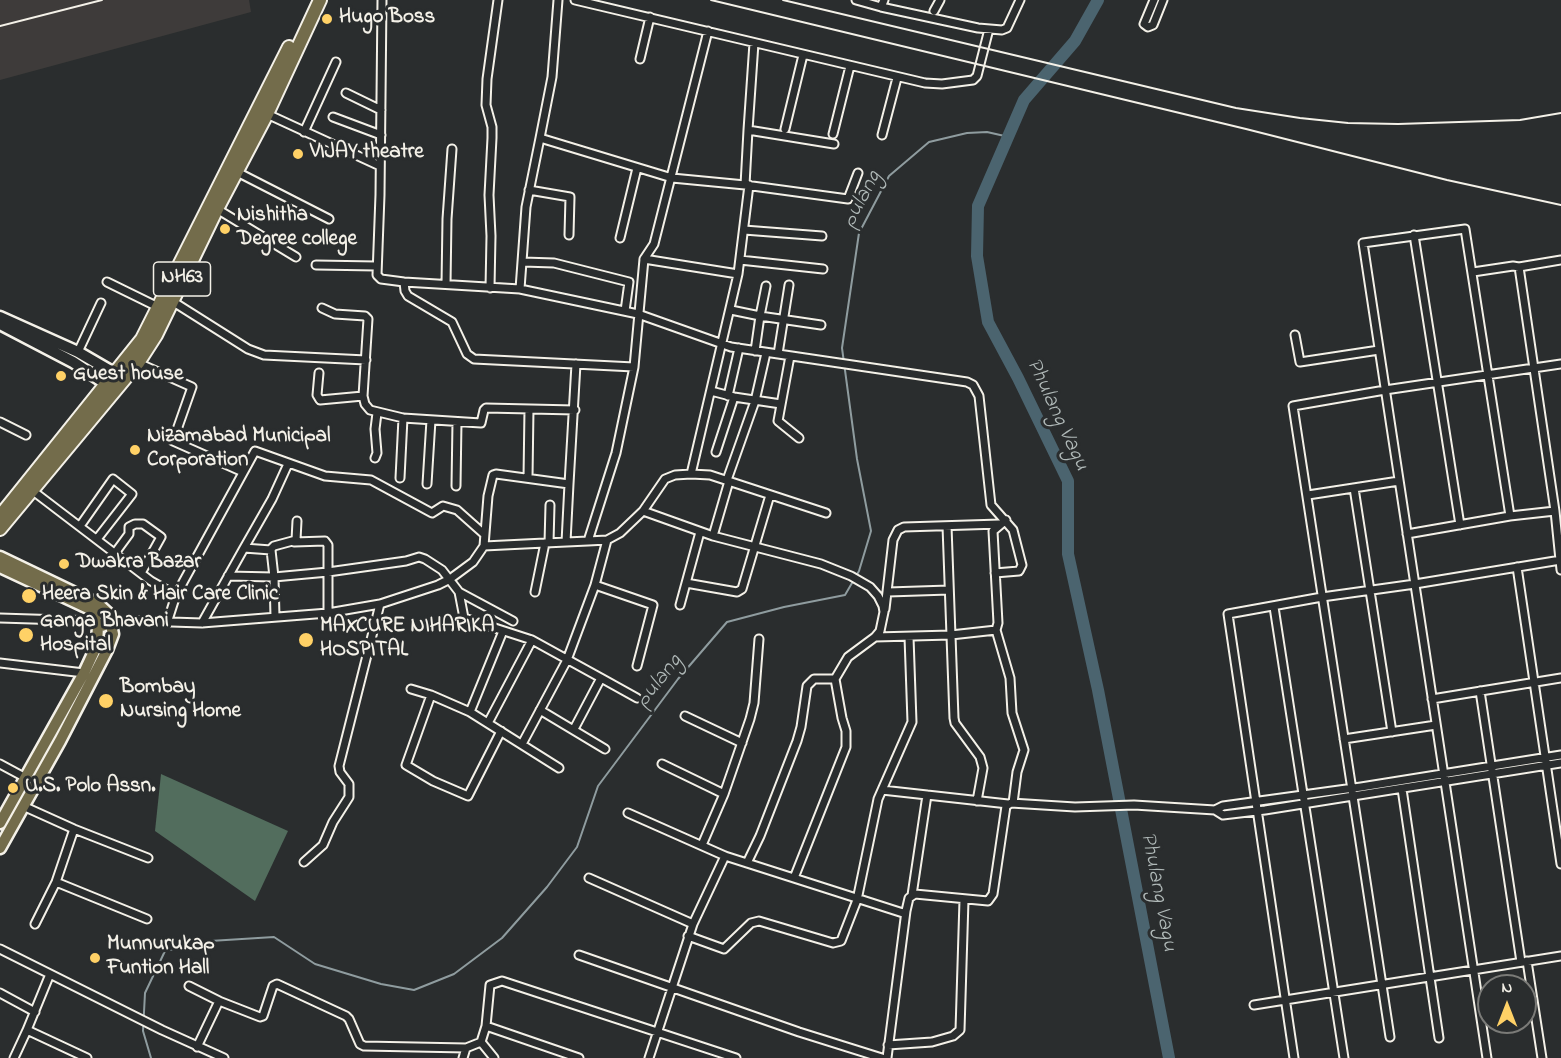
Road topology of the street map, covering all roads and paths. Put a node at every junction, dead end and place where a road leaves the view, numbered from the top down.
1 (311, 0) edge
2 (320, 0) edge
3 (382, 0) edge
4 (498, 0) edge
5 (558, 0) edge
6 (575, 0) edge
7 (856, 0) edge
8 (940, 0) edge
9 (1020, 0) edge
10 (1154, 0) edge
11 (1163, 0) edge
12 (882, 3) edge
13 (934, 11) dead end
14 (650, 17) junction
15 (988, 29) junction
16 (708, 31) junction
17 (754, 43) junction
18 (803, 55) junction
19 (640, 59) dead end
20 (336, 63) dead end
21 (850, 66) junction
22 (897, 78) junction
23 (346, 93) dead end
24 (381, 110) junction
25 (267, 114) junction
26 (333, 117) dead end
27 (785, 129) dead end
28 (748, 130) junction
29 (304, 132) junction
30 (832, 134) dead end
31 (381, 135) junction
32 (882, 135) dead end
33 (540, 138) junction
34 (834, 144) dead end
35 (452, 149) dead end
36 (380, 166) junction
37 (637, 168) junction
38 (237, 172) junction
39 (858, 172) dead end
40 (672, 178) junction
41 (747, 185) junction
42 (529, 190) junction
43 (217, 208) junction
44 (329, 219) dead end
45 (744, 230) junction
46 (569, 235) dead end
47 (1414, 235) junction
48 (822, 236) dead end
49 (620, 238) dead end
50 (296, 257) dead end
51 (644, 258) junction
52 (740, 260) junction
53 (1561, 260) edge
54 (523, 262) junction
55 (316, 266) dead end
56 (376, 266) junction
57 (1519, 267) junction
58 (823, 269) dead end
59 (1473, 272) junction
60 (738, 274) junction
61 (107, 282) dead end
62 (404, 282) junction
63 (446, 284) junction
64 (789, 285) dead end
65 (766, 286) dead end
66 (490, 288) junction
67 (520, 289) junction
68 (172, 301) junction
69 (101, 303) dead end
70 (159, 307) junction
71 (322, 308) dead end
72 (731, 310) junction
73 (625, 311) junction
74 (638, 314) junction
75 (760, 316) junction
76 (0, 317) edge
77 (783, 319) junction
78 (0, 324) edge
79 (821, 325) dead end
80 (1295, 335) dead end
81 (722, 344) junction
82 (739, 348) junction
83 (1379, 350) junction
84 (755, 351) junction
85 (78, 352) junction
86 (766, 353) junction
87 (778, 354) junction
88 (790, 356) junction
89 (366, 360) junction
90 (138, 363) junction
91 (576, 364) junction
92 (1561, 364) edge
93 (634, 367) junction
94 (1534, 367) junction
95 (319, 373) dead end
96 (1488, 374) junction
97 (120, 376) junction
98 (1437, 381) junction
99 (112, 387) junction
100 (1385, 390) junction
101 (711, 391) junction
102 (363, 396) junction
103 (731, 396) junction
104 (755, 401) junction
105 (781, 404) junction
106 (528, 410) junction
107 (575, 410) junction
108 (377, 413) junction
109 (403, 418) junction
110 (431, 420) junction
111 (0, 422) edge
112 (457, 422) junction
113 (26, 435) dead end
114 (799, 438) dead end
115 (716, 452) dead end
116 (375, 458) dead end
117 (288, 464) junction
118 (243, 472) junction
119 (691, 474) junction
120 (400, 478) dead end
121 (528, 478) junction
122 (728, 481) junction
123 (1399, 481) junction
124 (427, 484) dead end
125 (569, 484) junction
126 (456, 486) dead end
127 (1354, 488) junction
128 (33, 490) junction
129 (770, 495) junction
130 (1308, 495) junction
131 (550, 505) dead end
132 (643, 511) junction
133 (1555, 511) junction
134 (826, 513) dead end
135 (0, 516) edge
136 (1510, 516) junction
137 (297, 521) dead end
138 (1003, 522) junction
139 (1460, 525) junction
140 (80, 526) junction
141 (946, 526) junction
142 (0, 529) edge
143 (700, 532) junction
144 (484, 534) junction
145 (1407, 534) junction
146 (713, 536) junction
147 (97, 539) junction
148 (607, 540) junction
149 (588, 541) junction
150 (294, 542) junction
151 (566, 542) junction
152 (547, 543) junction
153 (484, 546) junction
154 (754, 547) junction
155 (244, 548) junction
156 (271, 549) junction
157 (115, 553) junction
158 (0, 557) edge
159 (1560, 560) edge
160 (0, 567) edge
161 (1517, 567) junction
162 (1561, 570) edge
163 (328, 572) junction
164 (141, 573) junction
165 (995, 573) junction
166 (228, 576) junction
167 (274, 577) junction
168 (450, 579) junction
169 (686, 583) junction
170 (1415, 584) junction
171 (595, 585) junction
172 (949, 590) junction
173 (1371, 590) junction
174 (459, 592) junction
175 (535, 592) dead end
176 (888, 592) junction
177 (176, 595) junction
178 (1322, 597) junction
179 (380, 604) junction
180 (680, 605) dead end
181 (1274, 607) junction
182 (884, 612) junction
183 (328, 613) junction
184 (275, 617) junction
185 (0, 618) edge
186 (102, 619) junction
187 (513, 621) dead end
188 (167, 623) junction
189 (202, 623) junction
190 (996, 630) junction
191 (502, 631) junction
192 (951, 635) junction
193 (875, 637) junction
194 (909, 637) junction
195 (759, 639) dead end
196 (532, 640) junction
197 (567, 660) junction
198 (0, 663) edge
199 (637, 666) dead end
200 (84, 673) junction
201 (602, 678) junction
202 (1561, 678) edge
203 (835, 679) junction
204 (1533, 682) junction
205 (411, 688) dead end
206 (1480, 691) junction
207 (431, 695) junction
208 (637, 698) dead end
209 (1432, 699) junction
210 (540, 710) junction
211 (470, 712) junction
212 (685, 717) dead end
213 (488, 723) junction
214 (1436, 725) junction
215 (574, 729) junction
216 (501, 730) junction
217 (1392, 732) junction
218 (1344, 739) junction
219 (742, 743) junction
220 (522, 744) junction
221 (605, 749) dead end
222 (1561, 755) edge
223 (1544, 758) junction
224 (0, 764) edge
225 (662, 764) dead end
226 (1561, 764) edge
227 (1545, 766) junction
228 (560, 768) dead end
229 (1492, 770) junction
230 (27, 778) junction
231 (1444, 778) junction
232 (1402, 789) junction
233 (882, 790) junction
234 (1352, 792) junction
235 (724, 794) junction
236 (927, 795) junction
237 (1303, 795) junction
238 (978, 801) junction
239 (1256, 802) junction
240 (1010, 803) junction
241 (1305, 804) junction
242 (23, 806) junction
243 (1215, 810) junction
244 (1257, 811) junction
245 (628, 813) dead end
246 (0, 823) edge
247 (74, 829) junction
248 (702, 845) junction
249 (0, 848) edge
250 (725, 856) junction
251 (148, 858) dead end
252 (304, 862) dead end
253 (747, 863) junction
254 (1561, 864) edge
255 (589, 878) dead end
256 (794, 878) junction
257 (56, 882) junction
258 (912, 895) junction
259 (857, 900) junction
260 (964, 900) junction
261 (906, 911) junction
262 (147, 919) dead end
263 (35, 924) dead end
264 (693, 924) junction
265 (688, 936) junction
266 (0, 949) edge
267 (579, 955) dead end
268 (1561, 956) edge
269 (1524, 962) junction
270 (1473, 970) junction
271 (50, 974) junction
272 (1430, 978) junction
273 (1382, 985) junction
274 (189, 986) dead end
275 (671, 987) junction
276 (1334, 992) junction
277 (0, 993) edge
278 (1286, 999) junction
279 (219, 1001) junction
280 (1254, 1005) dead end
281 (35, 1012) junction
282 (486, 1026) junction
283 (27, 1030) junction
284 (658, 1032) junction
285 (1390, 1036) dead end
286 (1439, 1038) dead end
287 (482, 1042) junction
288 (888, 1045) junction
289 (197, 1047) junction
290 (466, 1048) junction
291 (14, 1058) edge
292 (87, 1058) edge
293 (224, 1058) edge
294 (463, 1058) edge
295 (494, 1058) edge
296 (579, 1058) edge
297 (649, 1058) edge
298 (736, 1058) edge
299 (882, 1058) edge
300 (887, 1058) edge
301 (1294, 1058) edge
302 (1344, 1058) edge
303 (1487, 1058) edge
304 (1542, 1058) edge

1 - 70 highway, NH63
2 - 25 highway, NH63
3 - 24 street
4 - 66 street
5 - 33 street
6 - 14 street
7 - 12 street
8 - 13 street
9 - 15 street
10 - 11 street
12 - 15 street
14 - 16 street
14 - 19 street
15 - 22 street
16 - 17 street
16 - 40 street
17 - 18 street
17 - 28 street
18 - 21 street
18 - 27 street
20 - 29 street
21 - 22 street
21 - 30 street
22 - 32 street
23 - 24 street
24 - 31 street
25 - 29 street
25 - 38 highway, NH63
26 - 31 street
28 - 34 street
28 - 41 street
29 - 36 street
31 - 36 street
33 - 37 street
33 - 42 street
35 - 63 street
36 - 56 street
37 - 40 street
37 - 49 street
38 - 43 highway, NH63
38 - 44 street
39 - 41 street
40 - 41 street
40 - 51 street
41 - 45 street
42 - 46 street
42 - 54 street
43 - 50 street
43 - 68 highway, NH63
45 - 48 street
45 - 52 street
47 - 59 street
47 - 83 street
47 - 98 street
51 - 60 street
51 - 74 street
52 - 58 street
52 - 60 street
53 - 57 street
54 - 67 street
54 - 73 street
55 - 56 street
56 - 62 street
57 - 59 street
57 - 94 street
59 - 96 street
60 - 72 street
61 - 70 street
62 - 63 street
62 - 91 street
63 - 66 street
64 - 77 street
65 - 75 street
66 - 67 street
67 - 73 street
68 - 89 street
68 - 90 highway, NH63
69 - 85 street
70 - 97 highway, NH63
71 - 89 street
72 - 75 street
72 - 81 street
73 - 74 street
74 - 81 street
74 - 93 street
75 - 77 street
75 - 84 street
76 - 85 main road
77 - 79 street
77 - 87 street
78 - 99 main road
80 - 83 street
81 - 82 street
81 - 101 street
82 - 84 street
82 - 103 street
83 - 100 street
84 - 86 street
85 - 97 main road
86 - 87 street
86 - 104 street
87 - 88 street
88 - 105 street
88 - 138 street
89 - 102 street
90 - 97 highway, NH63
90 - 118 street
91 - 93 street
91 - 107 street
92 - 94 street
93 - 149 street
94 - 96 street
94 - 133 street
95 - 102 street
96 - 98 street
96 - 136 street
97 - 99 highway, NH63
98 - 100 street
98 - 139 street
99 - 128 highway, NH63
99 - 135 highway, NH63
100 - 123 street
100 - 130 street
101 - 103 street
101 - 119 street
102 - 108 street
103 - 104 street
103 - 115 street
104 - 105 street
104 - 122 street
105 - 114 street
106 - 107 street
106 - 112 street
106 - 121 street
107 - 125 street
108 - 109 street
108 - 116 street
109 - 110 street
109 - 120 street
110 - 112 street
110 - 124 street
111 - 113 street
112 - 126 street
117 - 118 street
117 - 144 street
117 - 155 street
118 - 177 street
119 - 122 street
119 - 132 street
121 - 125 street
121 - 144 street
122 - 129 street
122 - 146 street
123 - 127 street
123 - 145 street
125 - 151 street
127 - 130 street
127 - 173 street
128 - 140 street
128 - 142 highway, NH63
129 - 134 street
129 - 154 street
130 - 178 street
131 - 152 street
132 - 143 street
132 - 148 street
133 - 136 street
133 - 159 street
136 - 139 street
137 - 150 street
138 - 141 street
138 - 165 street
138 - 165 street
139 - 145 street
140 - 147 street
140 - 147 street
141 - 172 street
141 - 176 street
143 - 146 street
143 - 169 street
144 - 153 street
145 - 170 street
146 - 154 street
147 - 157 street
148 - 149 street
148 - 171 street
149 - 151 street
150 - 156 street
150 - 163 street
151 - 152 street
152 - 153 street
152 - 175 street
153 - 168 street
154 - 169 street
154 - 182 street
155 - 156 street
155 - 166 street
156 - 167 street
157 - 164 street
157 - 164 street
158 - 186 main road
159 - 161 street
159 - 162 street
160 - 186 main road
161 - 170 street
161 - 204 street
163 - 167 street
163 - 168 street
163 - 183 street
164 - 177 street
165 - 190 street
166 - 167 street
166 - 189 street
167 - 184 street
168 - 174 street
168 - 179 street
169 - 180 street
170 - 173 street
170 - 209 street
171 - 197 street
171 - 199 street
172 - 176 street
172 - 192 street
173 - 178 street
173 - 217 street
174 - 187 street
174 - 191 street
176 - 182 street
177 - 188 street
178 - 181 street
178 - 218 street
179 - 183 street
179 - 252 street
181 - 237 street
181 - 239 street
182 - 193 street
183 - 184 street
184 - 189 street
185 - 186 street
186 - 188 street
186 - 200 main road
186 - 242 main road
188 - 189 street
190 - 192 street
190 - 240 street
191 - 196 street
191 - 211 street
192 - 194 street
192 - 238 street
193 - 194 street
193 - 203 street
194 - 233 street
195 - 219 street
196 - 197 street
196 - 213 street
197 - 201 street
197 - 210 street
198 - 200 street
200 - 230 main road
201 - 208 street
201 - 215 street
202 - 204 street
203 - 253 street
203 - 256 street
204 - 206 street
204 - 223 street
205 - 207 street
206 - 209 street
206 - 229 street
207 - 211 street
207 - 216 street
209 - 214 street
210 - 215 street
210 - 220 street
211 - 213 street
212 - 219 street
213 - 216 street
214 - 217 street
214 - 231 street
215 - 221 street
216 - 220 street
217 - 218 street
218 - 234 street
219 - 235 street
220 - 228 street
222 - 223 street
223 - 227 street
223 - 229 street
224 - 230 street
225 - 235 street
226 - 227 street
227 - 229 street
227 - 254 street
229 - 231 street
229 - 269 street
230 - 246 main road
231 - 232 street
231 - 234 street
231 - 270 street
232 - 234 street
232 - 272 street
233 - 236 street
233 - 259 street
234 - 237 street
234 - 241 street
234 - 273 street
235 - 248 street
236 - 238 street
236 - 258 street
237 - 239 street
237 - 241 street
238 - 240 street
239 - 243 street
239 - 244 street
240 - 243 street
240 - 260 street
241 - 244 street
241 - 276 street
242 - 247 street
242 - 249 main road
243 - 244 street
244 - 278 street
245 - 248 street
247 - 251 street
247 - 257 street
248 - 250 street
250 - 253 street
250 - 264 street
253 - 256 street
255 - 264 street
256 - 259 street
257 - 262 street
257 - 263 street
258 - 260 street
258 - 261 street
259 - 261 street
259 - 265 street
260 - 288 street
261 - 288 street
264 - 265 street
265 - 275 street
266 - 271 street
267 - 275 street
268 - 269 street
269 - 270 street
269 - 304 street
270 - 272 street
270 - 303 street
271 - 281 street
271 - 289 street
272 - 273 street
272 - 286 street
273 - 276 street
273 - 285 street
274 - 279 street
275 - 284 street
275 - 299 street
276 - 278 street
276 - 302 street
277 - 281 street
278 - 280 street
278 - 301 street
279 - 289 street
279 - 290 street
281 - 283 street
282 - 284 street
282 - 287 street
282 - 296 street
283 - 291 street
283 - 292 street
284 - 297 street
284 - 298 street
287 - 290 street
287 - 295 street
288 - 300 street
289 - 293 street
290 - 294 street

